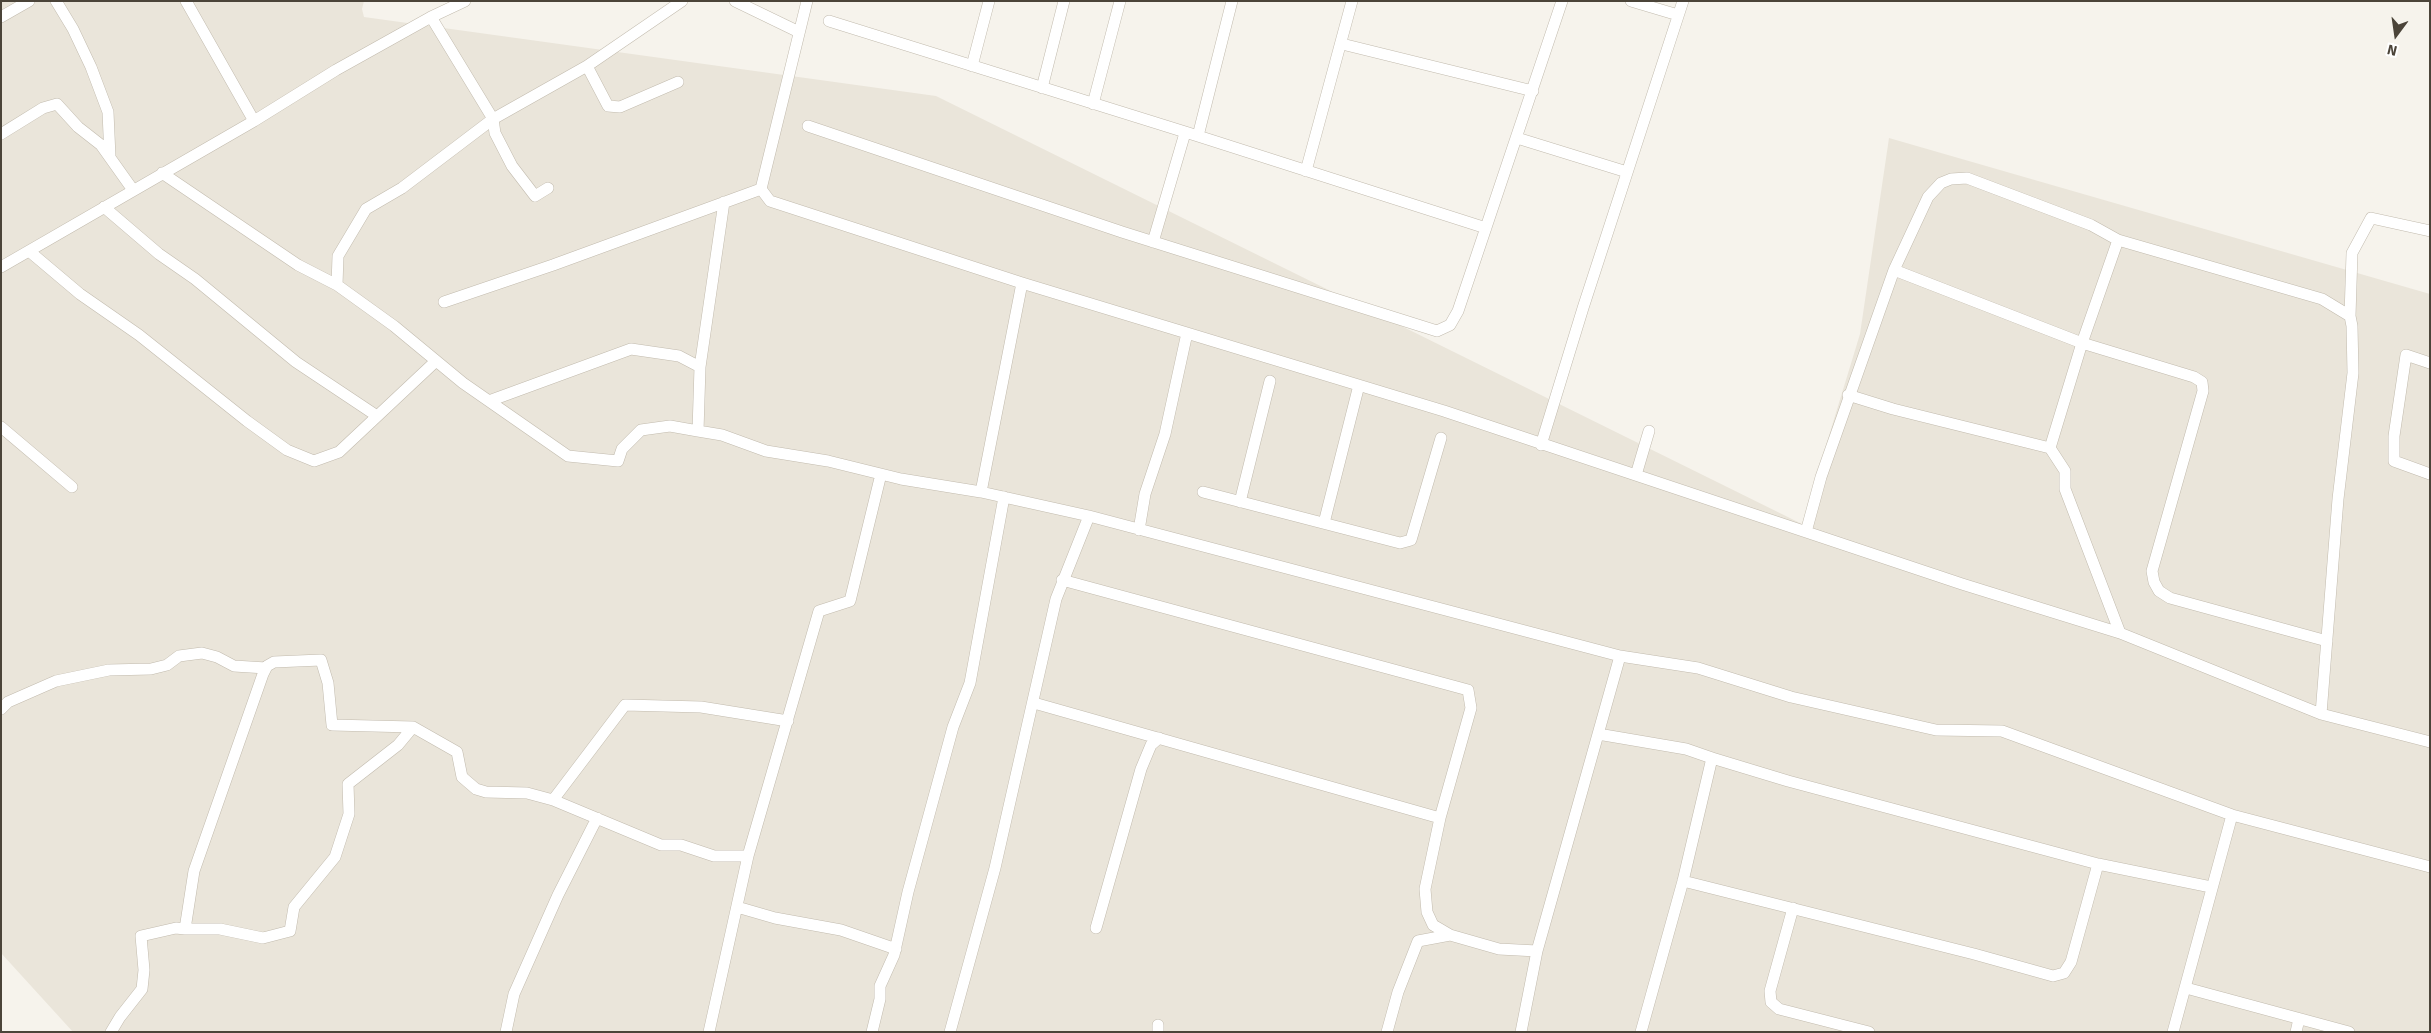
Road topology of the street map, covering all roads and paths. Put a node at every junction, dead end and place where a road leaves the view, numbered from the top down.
1 (30, 1) edge
2 (56, 1) edge
3 (186, 1) edge
4 (464, 1) edge
5 (682, 1) edge
6 (735, 1) edge
7 (807, 1) edge
8 (988, 1) edge
9 (1064, 1) edge
10 (1120, 1) edge
11 (1232, 1) edge
12 (1352, 1) edge
13 (1562, 1) edge
14 (1631, 1) edge
15 (1683, 1) edge
16 (1678, 15) junction
17 (1, 17) edge
18 (431, 17) junction
19 (829, 21) dead end
20 (799, 32) junction
21 (1342, 44) junction
22 (587, 66) junction
23 (972, 66) junction
24 (678, 82) dead end
25 (1042, 88) junction
26 (1533, 91) junction
27 (1093, 104) junction
28 (493, 119) junction
29 (254, 121) junction
30 (808, 126) dead end
31 (2, 132) edge
32 (1185, 133) junction
33 (1198, 136) junction
34 (1517, 138) junction
35 (110, 158) junction
36 (1306, 171) junction
37 (1627, 172) junction
38 (162, 173) junction
39 (548, 188) dead end
40 (761, 189) junction
41 (133, 190) junction
42 (724, 202) junction
43 (104, 207) junction
44 (1486, 228) junction
45 (2430, 231) edge
46 (2118, 240) junction
47 (1153, 242) junction
48 (29, 251) junction
49 (1, 267) edge
50 (1894, 270) junction
51 (1022, 283) junction
52 (337, 285) junction
53 (444, 302) dead end
54 (2350, 316) junction
55 (1187, 333) junction
56 (2082, 343) junction
57 (436, 360) junction
58 (2430, 363) edge
59 (700, 367) junction
60 (1270, 381) dead end
61 (1360, 385) junction
62 (1848, 396) junction
63 (489, 401) junction
64 (377, 416) junction
65 (1, 427) edge
66 (698, 431) junction
67 (1649, 431) dead end
68 (1441, 438) dead end
69 (1541, 445) junction
70 (2050, 448) junction
71 (881, 474) junction
72 (1636, 474) junction
73 (2430, 474) edge
74 (72, 487) dead end
75 (981, 492) junction
76 (1203, 492) dead end
77 (1004, 497) junction
78 (1240, 502) junction
79 (1089, 516) junction
80 (1324, 523) junction
81 (1139, 530) junction
82 (1806, 532) junction
83 (1062, 580) junction
84 (2120, 633) junction
85 (2327, 641) junction
86 (1620, 656) junction
87 (266, 668) junction
88 (1034, 703) junction
89 (1, 709) edge
90 (2321, 714) junction
91 (788, 721) junction
92 (413, 727) junction
93 (1598, 734) junction
94 (1159, 738) junction
95 (2430, 741) edge
96 (1712, 758) junction
97 (553, 800) junction
98 (2232, 815) junction
99 (597, 818) junction
100 (1440, 818) junction
101 (748, 856) junction
102 (2098, 864) junction
103 (2430, 866) edge
104 (1683, 881) junction
105 (2211, 888) junction
106 (737, 906) junction
107 (1793, 908) junction
108 (1096, 928) dead end
109 (185, 929) junction
110 (1450, 935) junction
111 (896, 949) junction
112 (1537, 951) junction
113 (2186, 988) junction
114 (2299, 1019) junction
115 (111, 1032) edge
116 (506, 1032) edge
117 (709, 1032) edge
118 (872, 1032) edge
119 (950, 1032) edge
120 (1387, 1032) edge
121 (1522, 1032) edge
122 (1641, 1032) edge
123 (1869, 1032) edge
124 (2174, 1032) edge
125 (2296, 1032) edge
126 (2349, 1032) edge

1 - 17 street
2 - 35 street
3 - 29 street
4 - 18 street
5 - 22 street
6 - 20 street
7 - 20 street
8 - 23 street
9 - 25 street
10 - 27 street
11 - 33 street
12 - 21 street
13 - 26 street
14 - 16 street
15 - 16 street
16 - 37 street
18 - 28 street
18 - 29 street
19 - 23 street
20 - 40 street
21 - 26 street
21 - 36 street
22 - 24 street
22 - 28 street
23 - 25 street
25 - 27 street
26 - 34 street
27 - 32 street
28 - 39 street
28 - 52 street
29 - 38 street
30 - 47 street
31 - 35 street
32 - 33 street
32 - 47 street
33 - 36 street
34 - 37 street
34 - 44 street
35 - 41 street
36 - 44 street
37 - 69 street
38 - 41 street
38 - 52 street
40 - 42 street
40 - 51 street
41 - 43 street
42 - 53 street
42 - 59 street
43 - 48 street
43 - 64 street
44 - 47 street
45 - 54 street
46 - 50 street
46 - 54 street
46 - 56 street
48 - 49 street
48 - 64 street
50 - 56 street
50 - 62 street
51 - 55 street
51 - 75 street
52 - 57 street
54 - 85 street
55 - 61 street
55 - 81 street
56 - 70 street
56 - 85 street
57 - 63 street
57 - 64 street
58 - 73 street
59 - 63 street
59 - 66 street
60 - 78 street
61 - 69 street
61 - 80 street
62 - 70 street
62 - 82 street
63 - 66 street
65 - 74 street
66 - 71 street
67 - 72 street
68 - 80 street
69 - 72 street
70 - 84 street
71 - 75 street
71 - 91 street
72 - 82 street
75 - 77 street
76 - 78 street
77 - 79 street
77 - 111 street
78 - 80 street
79 - 81 street
79 - 83 street
81 - 86 street
82 - 84 street
83 - 88 street
83 - 100 street
84 - 90 street
85 - 90 street
86 - 93 street
86 - 98 street
87 - 89 street
87 - 92 street
87 - 109 street
88 - 94 street
88 - 119 street
90 - 95 street
91 - 97 street
91 - 101 street
92 - 97 street
92 - 109 street
93 - 96 street
93 - 112 street
94 - 100 street
94 - 108 street
96 - 102 street
96 - 104 street
97 - 99 street
98 - 103 street
98 - 105 street
99 - 101 street
99 - 116 street
100 - 110 street
101 - 106 street
102 - 105 street
102 - 107 street
104 - 107 street
104 - 122 street
105 - 113 street
106 - 111 street
106 - 117 street
107 - 123 street
109 - 115 street
110 - 112 street
110 - 120 street
111 - 118 street
112 - 121 street
113 - 114 street
113 - 124 street
114 - 125 street
114 - 126 street

